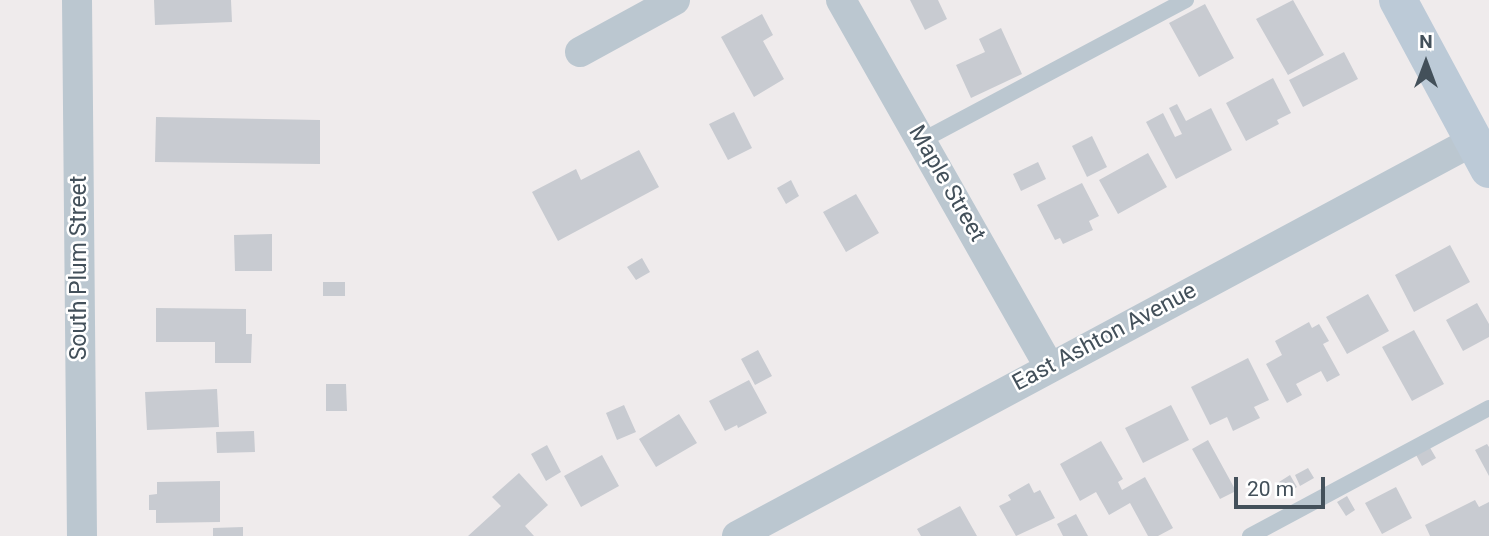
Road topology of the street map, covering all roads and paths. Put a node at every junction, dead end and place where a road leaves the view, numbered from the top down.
1 (77, 0) edge
2 (675, 0) edge
3 (841, 0) edge
4 (1186, 0) edge
5 (1398, 0) edge
6 (580, 52) dead end
7 (921, 141) junction
8 (1481, 155) edge
9 (1050, 368) junction
10 (1489, 408) edge
11 (82, 536) edge
12 (737, 536) edge
13 (1251, 536) edge

1 - 11 street, South Plum Street
2 - 6 street
3 - 7 street, Maple Street
4 - 7 lane
5 - 8 street
7 - 9 street, Maple Street
8 - 9 street, East Ashton Avenue
9 - 12 street, East Ashton Avenue
10 - 13 lane

